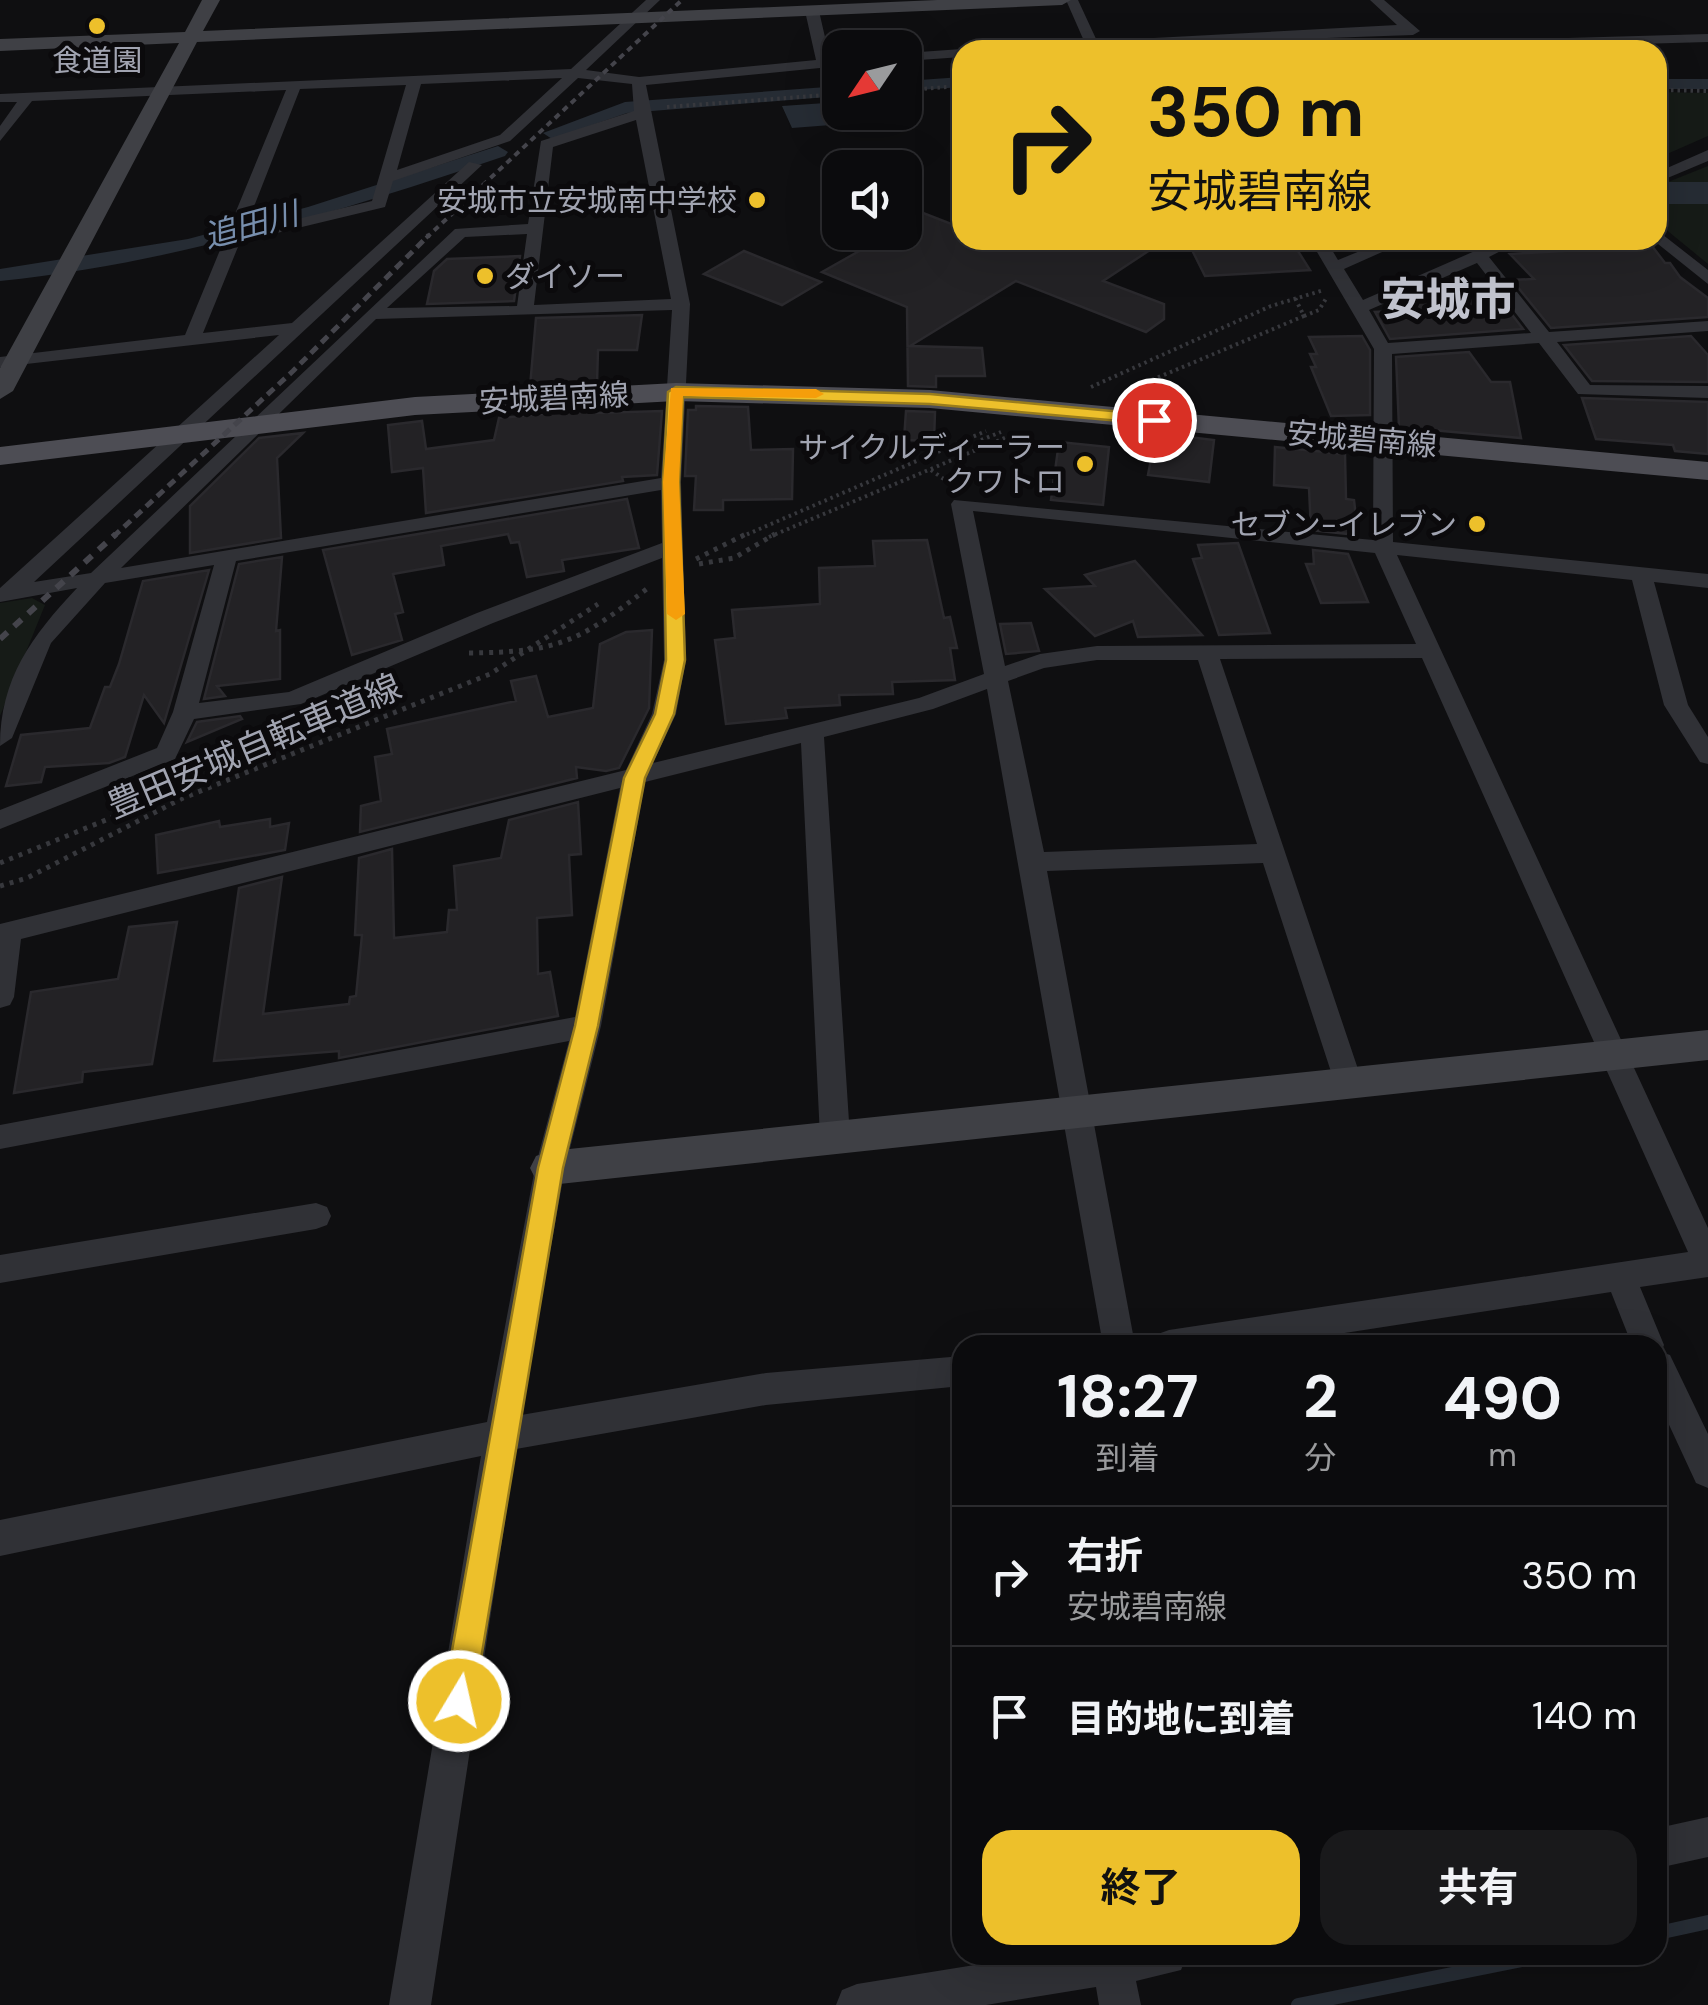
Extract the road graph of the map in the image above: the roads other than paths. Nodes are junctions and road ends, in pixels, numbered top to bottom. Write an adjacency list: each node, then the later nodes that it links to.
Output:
1 (212, 0): 11 (street)
2 (654, 0): 7 (street)
3 (1062, 0): 6 (street)
4 (1072, 0): 13 (street)
5 (1376, 0): 8 (street)
6 (812, 10): 7 (street); 10 (street)
7 (635, 18): 11 (street); 22 (street)
8 (1409, 28): 9 (street); 16 (street)
9 (1308, 32): 14 (street); 15 (street)
10 (822, 36)
11 (191, 37): 18 (street); 26 (street)
12 (1708, 38): 17 (street)
13 (1090, 40)
14 (1231, 40)
15 (1314, 40)
16 (1423, 40)
17 (1653, 40)
18 (0, 44)
19 (952, 54): 20 (street)
20 (922, 56)
21 (822, 64): 24 (street)
22 (575, 72): 23 (street); 24 (street); 34 (street)
23 (415, 79): 25 (street); 34 (street)
24 (639, 81): 29 (street)
25 (295, 85): 26 (street); 37 (street)
26 (160, 91): 27 (street); 54 (street)
27 (27, 97): 28 (street); 30 (street)
28 (0, 98)
29 (641, 108): 36 (street); 45 (street)
30 (0, 137)
31 (1708, 155): 33 (street)
32 (474, 165): 35 (street)
33 (1667, 173)
34 (383, 191): 35 (street); 37 (street)
35 (426, 208): 50 (street)
36 (534, 229): 47 (street); 48 (street)
37 (231, 234): 52 (street)
38 (1667, 244): 44 (street)
39 (1324, 250): 43 (street)
40 (1377, 250): 43 (street)
41 (1493, 250): 42 (street)
42 (1480, 256): 46 (street); 51 (street)
43 (1335, 268): 46 (street)
44 (1708, 279)
45 (681, 304): 47 (street); 56 (street)
46 (1357, 309): 53 (street)
47 (525, 311): 48 (street)
48 (371, 314): 58 (street)
49 (1708, 326): 51 (street)
50 (295, 328): 52 (street); 59 (street)
51 (1546, 338): 53 (street); 57 (street)
52 (191, 342): 54 (street)
53 (1383, 349): 60 (street)
54 (8, 361): 55 (street)
55 (0, 391)
56 (676, 392): 58 (main road, 安城碧南線); 60 (main road, 安城碧南線); 63 (street)
57 (1708, 392)
58 (255, 426): 59 (main road, 安城碧南線); 68 (street)
59 (189, 433): 61 (main road, 安城碧南線); 70 (street)
60 (1384, 441): 62 (main road, 安城碧南線); 64 (street)
61 (0, 456)
62 (1708, 471)
63 (671, 482): 65 (street); 66 (street)
64 (1383, 548): 67 (street); 72 (street); 73 (street)
65 (674, 558): 74 (street); 78 (street)
66 (226, 560): 68 (street); 74 (street)
67 (1641, 574): 69 (street); 77 (street)
68 (98, 578): 70 (street); 76 (street)
69 (1708, 580)
70 (4, 594)
71 (1206, 650): 72 (street); 73 (street); 80 (street)
72 (1430, 651): 86 (street)
73 (997, 679): 75 (street); 81 (street)
74 (186, 712): 79 (street)
75 (812, 734): 78 (street); 90 (street)
76 (0, 738)
77 (1708, 756)
78 (634, 778): 82 (street); 84 (street)
79 (0, 820)
80 (1275, 854): 81 (street); 87 (street)
81 (1033, 862): 88 (street)
82 (4, 932): 83 (street)
83 (0, 997)
84 (587, 1026): 89 (street); 91 (street)
85 (1708, 1045): 86 (street)
86 (1612, 1052): 87 (street); 93 (street)
87 (1348, 1082): 88 (street)
88 (1078, 1112): 90 (street); 96 (street)
89 (0, 1137)
90 (836, 1138): 91 (street)
91 (550, 1168): 101 (street)
92 (316, 1216): 94 (street)
93 (1708, 1262): 95 (street)
94 (0, 1269)
95 (1619, 1274): 97 (street); 98 (street)
96 (1117, 1335)
97 (1232, 1335)
98 (1644, 1335)
99 (952, 1373): 101 (street)
100 (1667, 1385): 102 (street)
101 (501, 1435): 103 (street); 108 (street)
102 (1708, 1471)
103 (0, 1538)
104 (1708, 1837): 105 (street)
105 (1667, 1846)
106 (1141, 1965): 107 (street)
107 (1114, 1976): 109 (street)
108 (410, 2005)
109 (857, 2005)

